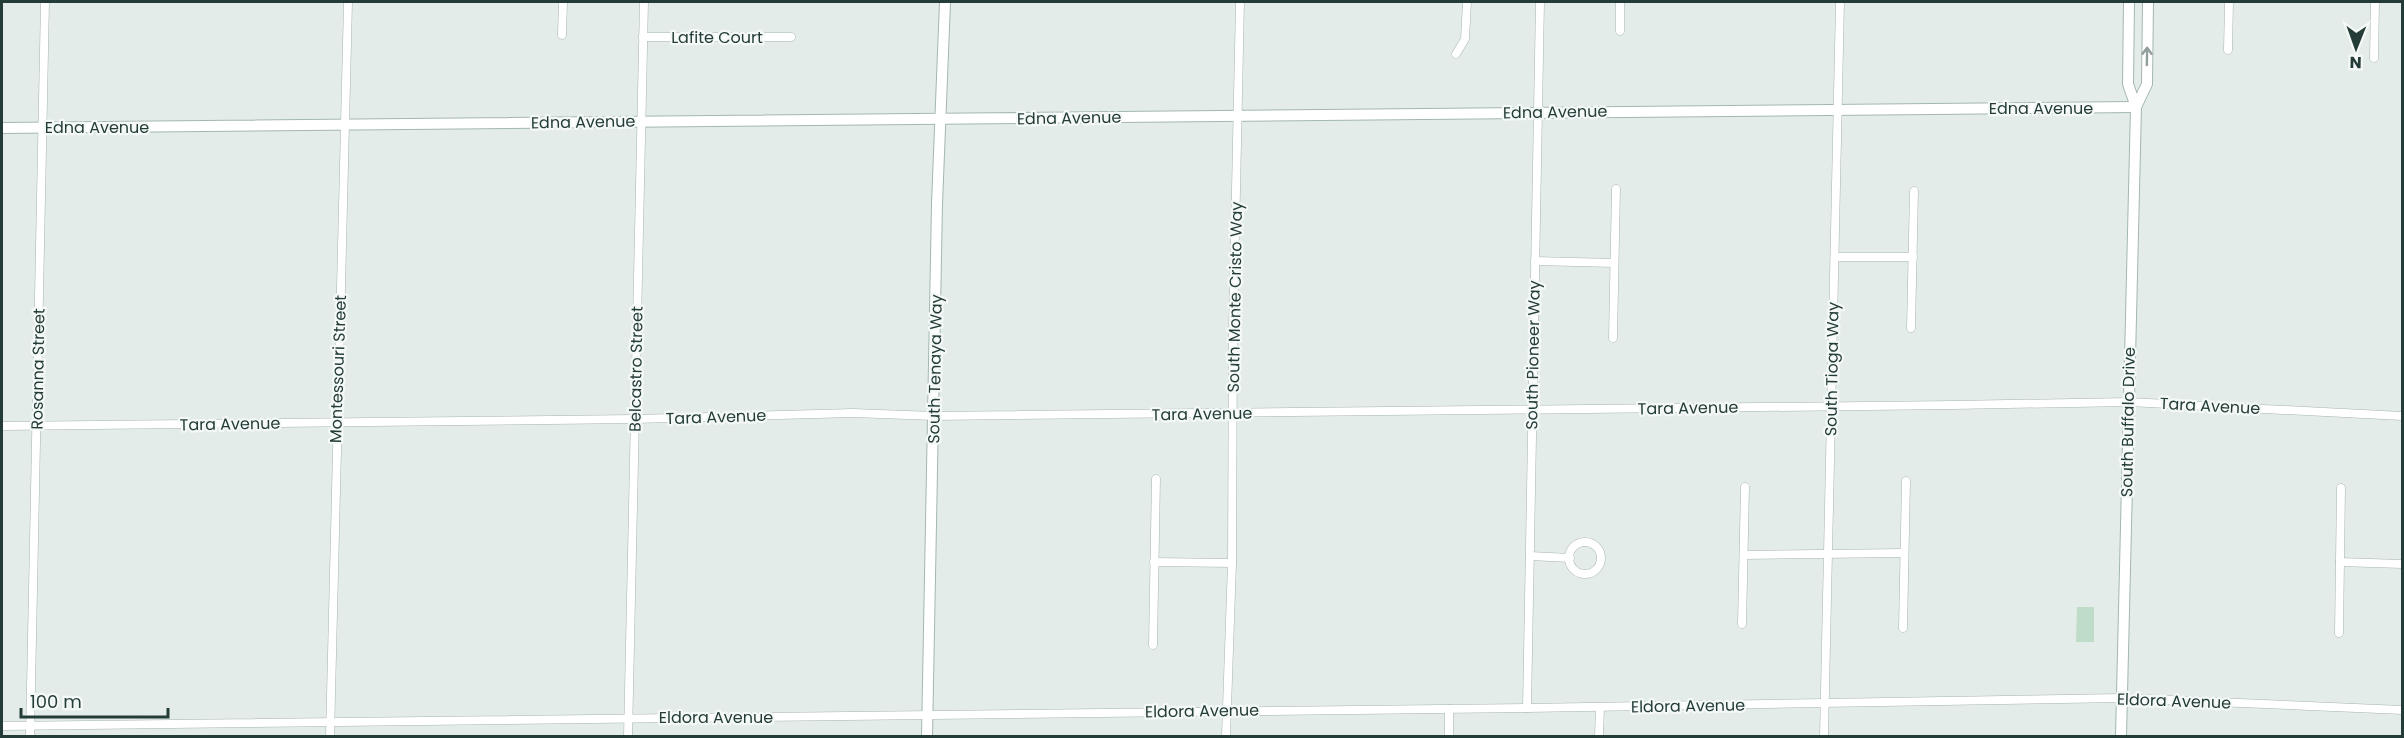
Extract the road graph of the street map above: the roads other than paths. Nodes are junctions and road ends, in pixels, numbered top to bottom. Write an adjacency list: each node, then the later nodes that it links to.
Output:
1 (45, 2): 29 (street, Rosanna Street)
2 (348, 2): 28 (street, Montessouri Street)
3 (563, 2): 16 (street)
4 (644, 2): 17 (street, Belcastro Street)
5 (945, 2): 26 (street, South Tenaya Way)
6 (1240, 2): 25 (street, South Monte Cristo Way)
7 (1467, 2): 20 (street)
8 (1540, 2): 24 (street, South Pioneer Way)
9 (1620, 2): 15 (street)
10 (1840, 2): 23 (street, South Tioga Way)
11 (2129, 2): 22 (street, South Buffalo Drive)
12 (2148, 2): 22 (street, South Buffalo Drive, one-way to 12)
13 (2229, 2): 19 (street)
14 (2375, 2): 21 (street)
15 (1620, 31)
16 (562, 35)
17 (644, 37): 18 (street, Lafite Court); 27 (street, Belcastro Street)
18 (791, 37)
19 (2228, 50)
20 (1456, 54)
21 (2374, 58)
22 (2136, 107): 23 (street, Edna Avenue); 39 (street, South Buffalo Drive)
23 (1839, 110): 24 (street, Edna Avenue); 34 (street, South Tioga Way)
24 (1538, 112): 25 (street, Edna Avenue); 35 (street, South Pioneer Way)
25 (1238, 116): 26 (street, Edna Avenue); 42 (street, South Monte Cristo Way)
26 (940, 120): 27 (street, Edna Avenue); 43 (street, South Tenaya Way)
27 (641, 122): 28 (street, Edna Avenue); 45 (street, Belcastro Street)
28 (346, 126): 29 (street, Edna Avenue); 46 (street, Montessouri Street)
29 (42, 127): 30 (street, Edna Avenue); 48 (street, Rosanna Street)
30 (2, 128)
31 (1616, 189): 36 (street)
32 (1914, 191): 33 (street)
33 (1913, 256): 34 (street); 37 (street)
34 (1835, 257): 40 (street, South Tioga Way)
35 (1535, 261): 36 (street); 41 (street, South Pioneer Way)
36 (1614, 263): 38 (street)
37 (1911, 328)
38 (1613, 338)
39 (2129, 402): 40 (street, Tara Avenue); 44 (street, Tara Avenue); 66 (street, South Buffalo Drive)
40 (1831, 406): 41 (street, Tara Avenue); 54 (street, South Tioga Way)
41 (1532, 410): 42 (street, Tara Avenue); 56 (street, South Pioneer Way)
42 (1233, 414): 43 (street, Tara Avenue); 60 (street, South Monte Cristo Way)
43 (934, 416): 45 (street, Tara Avenue); 73 (street, South Tenaya Way)
44 (2403, 416)
45 (635, 419): 46 (street, Tara Avenue); 74 (street, Belcastro Street)
46 (336, 423): 48 (street, Tara Avenue); 75 (street, Montessouri Street)
47 (2, 426): 48 (street, Tara Avenue)
48 (36, 426): 77 (street, Rosanna Street)
49 (1156, 478): 59 (street)
50 (1906, 481): 53 (street)
51 (1745, 487): 55 (street)
52 (2341, 488): 58 (street)
53 (1904, 553): 54 (street); 63 (street)
54 (1828, 554): 55 (street); 67 (street, South Tioga Way)
55 (1744, 555): 62 (street)
56 (1530, 556): 57 (street); 69 (street, South Pioneer Way)
57 (1570, 558): 57 (street)
58 (2340, 561): 61 (street); 64 (street)
59 (1154, 562): 60 (street); 65 (street)
60 (1232, 563): 71 (street, South Monte Cristo Way)
61 (2403, 564)
62 (1742, 624)
63 (1903, 628)
64 (2339, 633)
65 (1153, 645)
66 (2122, 698): 67 (street, Eldora Avenue); 72 (street, Eldora Avenue); 86 (street, South Buffalo Drive)
67 (1825, 704): 68 (street, Eldora Avenue); 85 (street, South Tioga Way)
68 (1600, 707): 69 (street, Eldora Avenue); 84 (street)
69 (1527, 708): 70 (street, Eldora Avenue)
70 (1449, 709): 71 (street, Eldora Avenue); 83 (street)
71 (1226, 710): 73 (street, Eldora Avenue); 82 (street, South Monte Cristo Way)
72 (2403, 710)
73 (928, 714): 74 (street, Eldora Avenue); 81 (street, South Tenaya Way)
74 (629, 717): 75 (street, Eldora Avenue); 80 (street, Belcastro Street)
75 (330, 721): 77 (street, Eldora Avenue); 79 (street, Montessouri Street)
76 (2, 726): 77 (street, Eldora Avenue)
77 (30, 726): 78 (street, Rosanna Street)
78 (30, 736)
79 (330, 736)
80 (628, 736)
81 (927, 736)
82 (1226, 736)
83 (1449, 736)
84 (1599, 736)
85 (1824, 736)
86 (2121, 736)

